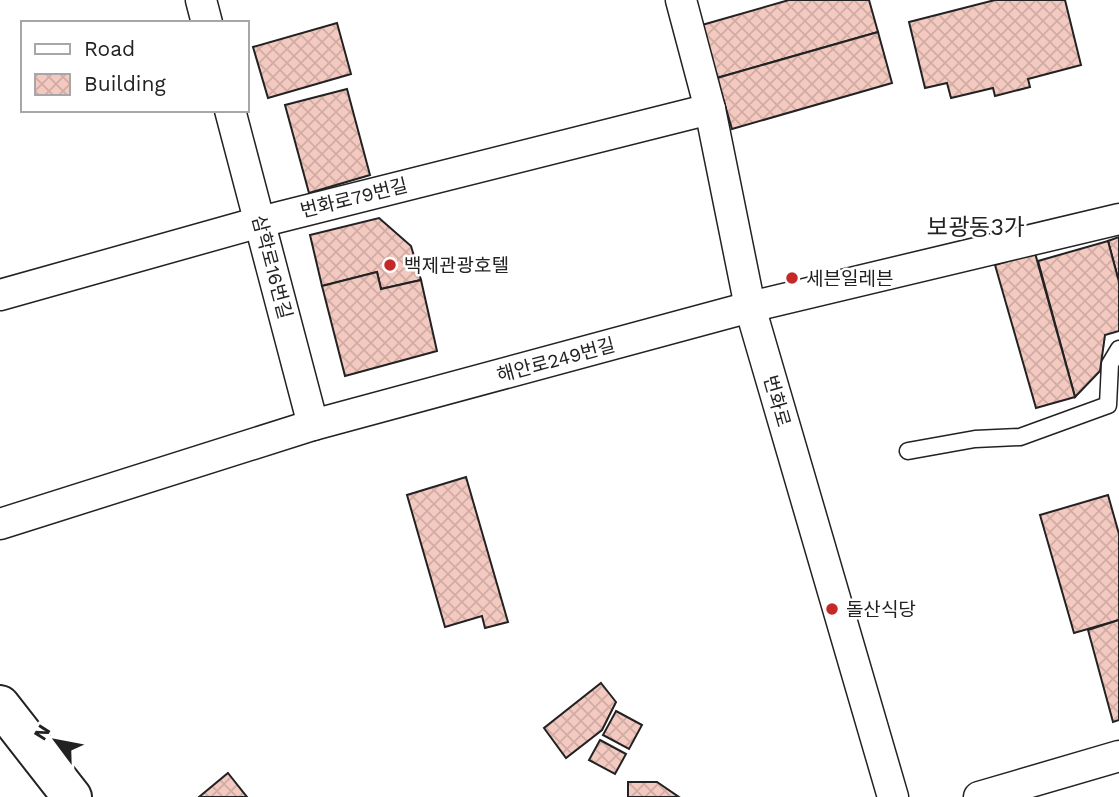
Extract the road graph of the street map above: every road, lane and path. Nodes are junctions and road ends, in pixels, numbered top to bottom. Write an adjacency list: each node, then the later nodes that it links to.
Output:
1 (201, 0): 3 (street)
2 (681, 0): 4 (street, 번화로)
3 (206, 21)
4 (710, 109): 7 (street, 번화로79번길); 9 (street, 번화로)
5 (231, 112): 7 (street, 삼학로16번길)
6 (1119, 219): 9 (street, 해안로249번길)
7 (260, 222): 8 (street, 번화로79번길); 11 (street, 삼학로16번길)
8 (0, 295)
9 (750, 307): 11 (street, 해안로249번길); 17 (street, 번화로)
10 (1119, 349): 12 (lane)
11 (313, 425): 13 (street, 해안로249번길)
12 (908, 451)
13 (0, 524)
14 (0, 705): 16 (street)
15 (1119, 756): 18 (street)
16 (72, 797)
17 (893, 797)
18 (979, 797)

